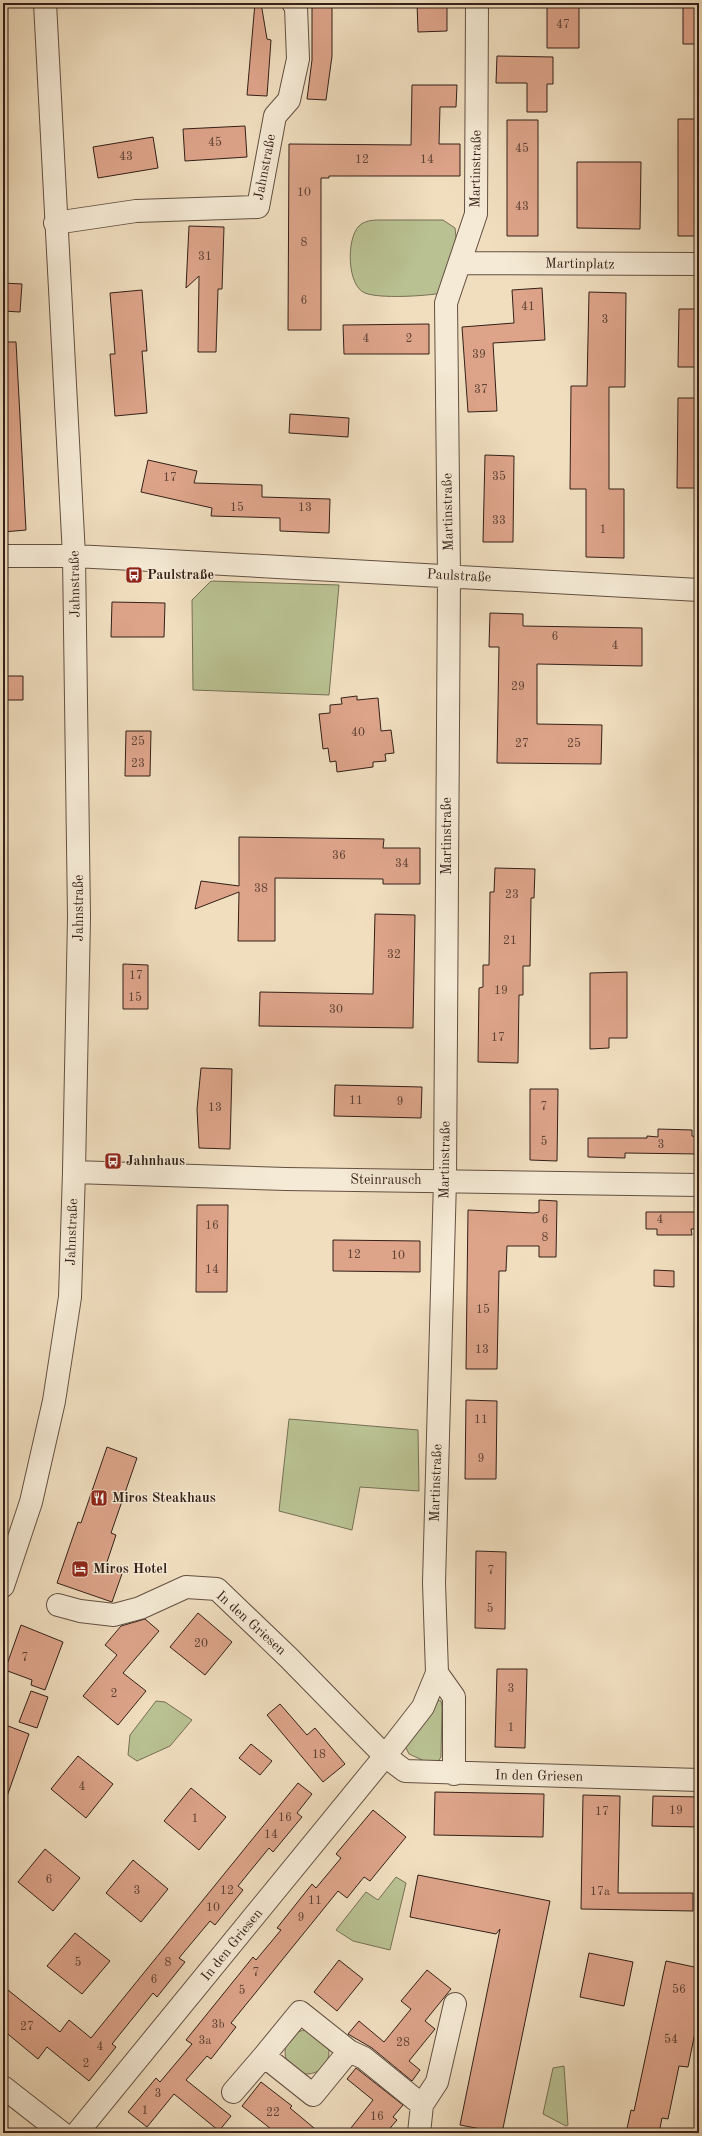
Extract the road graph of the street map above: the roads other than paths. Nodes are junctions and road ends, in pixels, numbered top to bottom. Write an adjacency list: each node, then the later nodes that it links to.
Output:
1 (44, 3): 4 (street, Jahnstraße)
2 (293, 3): 4 (street, Jahnstraße)
3 (477, 3): 5 (street, Martinstraße)
4 (55, 223): 8 (street, Jahnstraße)
5 (461, 263): 6 (street, Martinplatz); 9 (street, Martinstraße)
6 (699, 264)
7 (3, 556): 8 (street, Paulstraße)
8 (74, 556): 9 (street, Paulstraße); 11 (street, Jahnstraße)
9 (449, 576): 10 (street, Paulstraße); 12 (street, Martinstraße)
10 (699, 590)
11 (74, 1172): 12 (street, Steinrausch); 14 (street, Jahnstraße)
12 (445, 1180): 13 (street, Steinrausch); 16 (street, Martinstraße)
13 (699, 1186)
14 (3, 1586)
15 (58, 1605): 17 (street, In den Griesen)
16 (437, 1673): 17 (street, Martinstraße); 18 (street)
17 (385, 1756): 18 (street, In den Griesen); 27 (street, In den Griesen)
18 (454, 1774): 19 (street, In den Griesen)
19 (699, 1780)
20 (455, 2004): 25 (street)
21 (349, 2051): 22 (street); 22 (street); 25 (street)
22 (264, 2056): 24 (street)
23 (3, 2087): 26 (street)
24 (234, 2092)
25 (422, 2105): 28 (street)
26 (62, 2133)
27 (77, 2133)
28 (419, 2133)

